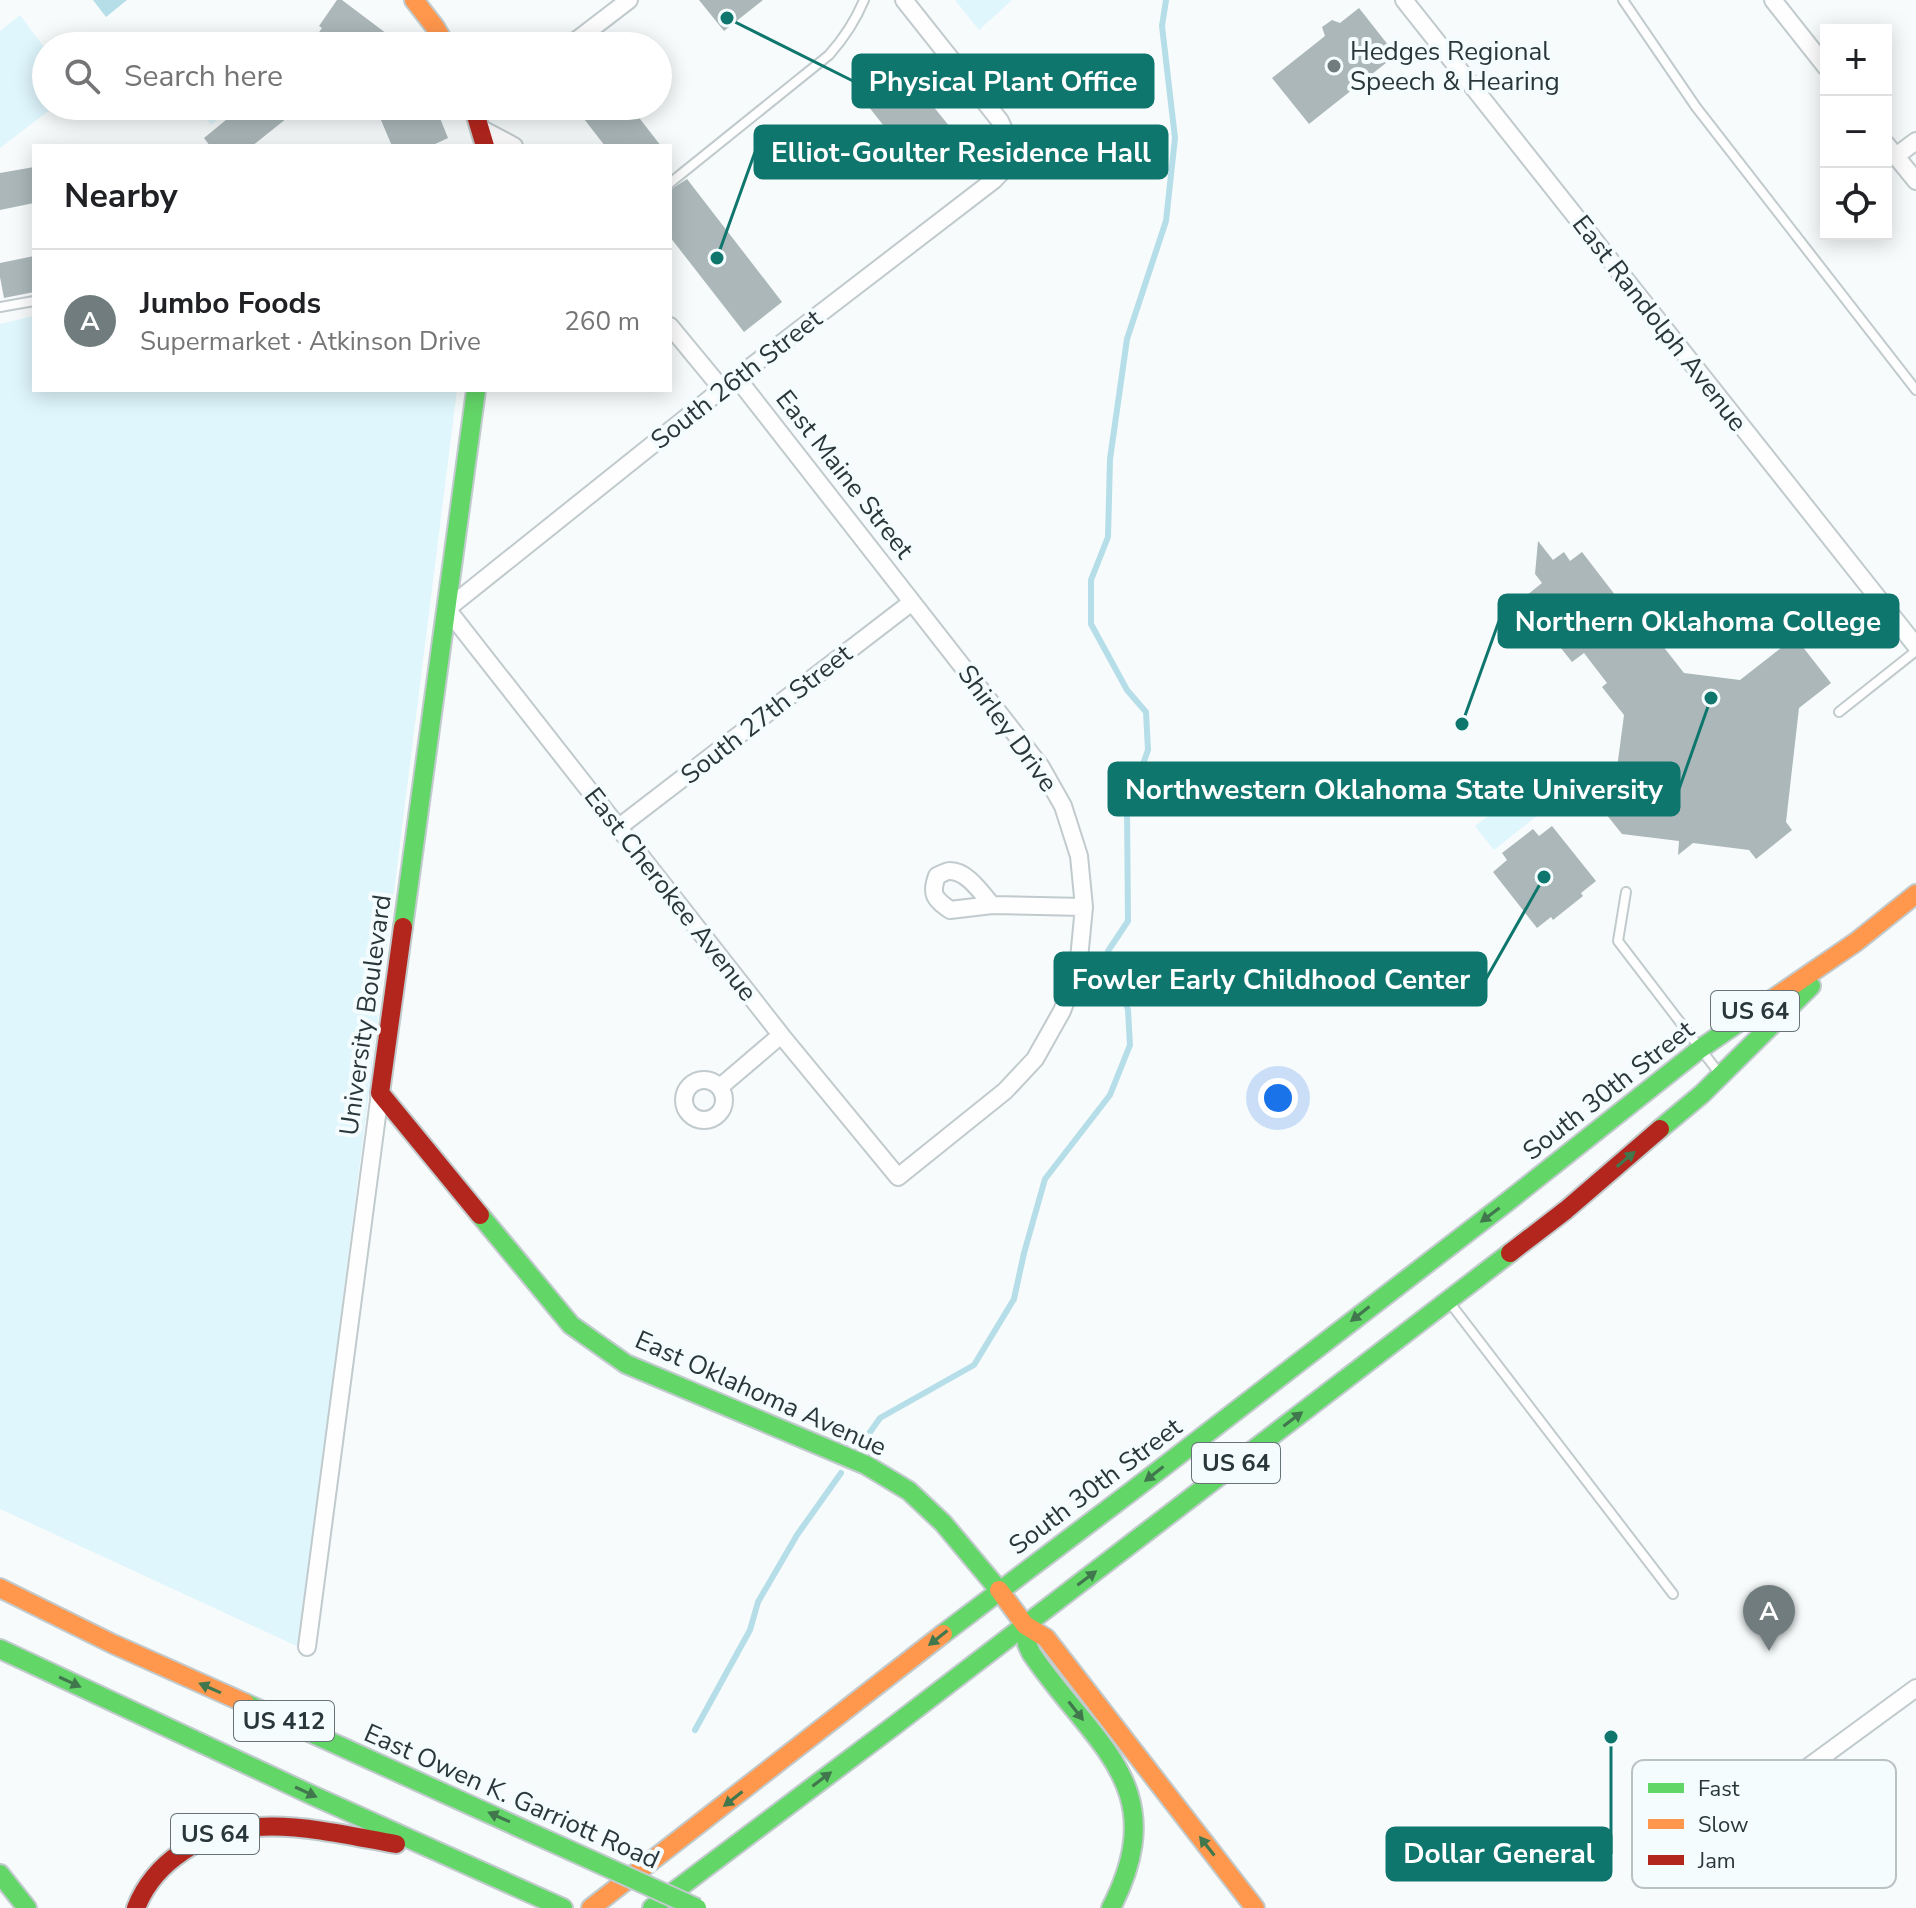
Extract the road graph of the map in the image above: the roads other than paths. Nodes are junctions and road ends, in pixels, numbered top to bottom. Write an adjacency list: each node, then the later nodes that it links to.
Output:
1 (414, 0): 8 (main road)
2 (629, 0): 9 (street)
3 (864, 0): 16 (lane)
4 (904, 0): 21 (street, South 26th Street)
5 (1404, 0): 27 (street, East Randolph Avenue)
6 (1623, 0): 23 (lane)
7 (1773, 0): 10 (street)
8 (438, 32)
9 (587, 32)
10 (1820, 59)
11 (483, 137): 13 (street)
12 (1916, 141): 14 (street)
13 (507, 144)
14 (1892, 150)
15 (1892, 151): 17 (street)
16 (672, 181)
17 (1916, 181)
18 (32, 301): 19 (lane)
19 (0, 307)
20 (672, 328): 22 (street)
21 (737, 378): 22 (street, South 26th Street); 25 (street, East Maine Street)
22 (722, 389): 26 (street, South 26th Street)
23 (1916, 390)
24 (476, 392): 26 (main road, University Boulevard)
25 (912, 602): 29 (street, South 27th Street); 33 (street, Shirley Drive)
26 (447, 609): 29 (street, East Cherokee Avenue); 39 (main road, University Boulevard)
27 (1916, 648): 28 (lane)
28 (1839, 712)
29 (619, 827): 35 (street, East Cherokee Avenue)
30 (1626, 892): 36 (lane)
31 (1916, 894): 34 (main road, US 64)
32 (992, 905): 33 (street)
33 (1084, 907): 40 (street, Shirley Drive)
34 (1856, 942): 36 (main road, South 30th Street / US 64); 37 (main road, South 30th Street / US 64)
35 (781, 1035): 38 (street); 40 (street, East Cherokee Avenue)
36 (1700, 1049): 37 (lane); 41 (main road, South 30th Street / US 64, one-way to 41)
37 (1721, 1076): 41 (main road, South 30th Street / US 64, one-way to 37)
38 (720, 1087)
39 (380, 1093): 43 (main road, East Oklahoma Avenue); 46 (street, University Boulevard)
40 (898, 1177)
41 (1435, 1284): 43 (main road, South 30th Street / US 64, one-way to 43); 44 (lane); 45 (main road, South 30th Street / US 64, one-way to 41)
42 (0, 1588): 57 (main road, East Owen K. Garriott Road / US 412, one-way to 42, bridge)
43 (999, 1590): 45 (main road, East Oklahoma Avenue); 55 (main road, South 30th Street / US 64, one-way to 55)
44 (1673, 1594)
45 (1025, 1625): 56 (main road, South 30th Street, one-way to 45); 58 (main road, one-way to 58); 59 (main road, one-way to 45)
46 (307, 1647)
47 (0, 1649): 50 (main road, US 412, one-way to 50)
48 (1916, 1688): 49 (street)
49 (1818, 1760)
50 (433, 1849): 53 (main road, US 64); 54 (main road, US 64)
51 (0, 1874): 52 (main road)
52 (27, 1908)
53 (136, 1908)
54 (563, 1908)
55 (591, 1908)
56 (652, 1908)
57 (697, 1908)
58 (1111, 1908)
59 (1255, 1908)

